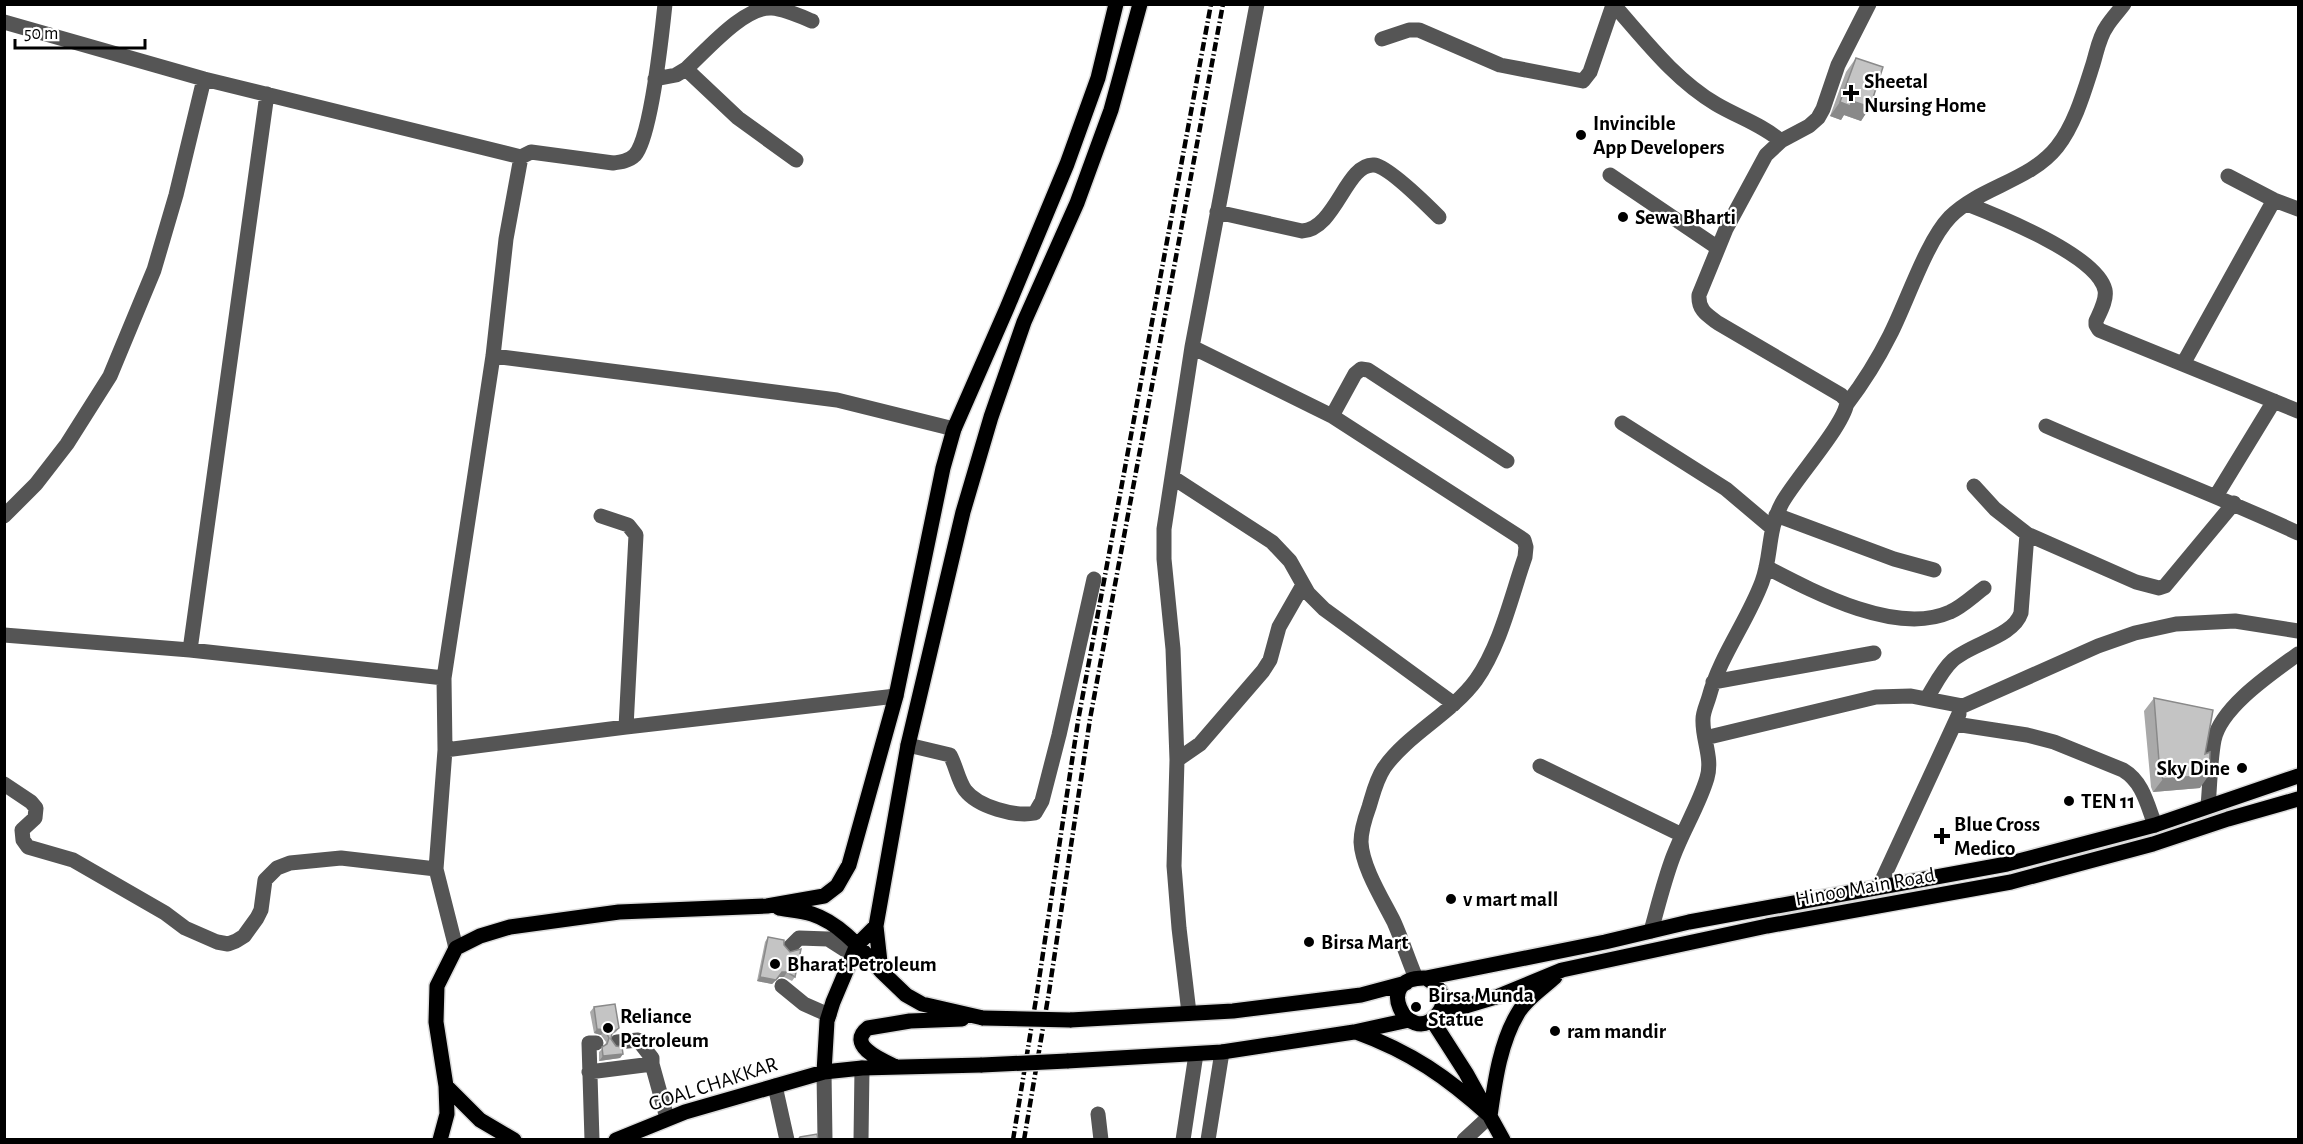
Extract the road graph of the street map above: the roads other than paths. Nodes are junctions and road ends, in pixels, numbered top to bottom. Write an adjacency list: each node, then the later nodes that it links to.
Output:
1 (666, 4): 14 (street)
2 (1116, 4): 36 (main road)
3 (1140, 4): 66 (main road)
4 (1257, 4): 24 (street)
5 (1869, 4): 16 (street)
6 (2124, 4): 22 (street)
7 (1613, 5): 11 (street); 16 (street)
8 (775, 6): 9 (street); 12 (street)
9 (812, 21)
10 (4, 22): 13 (street)
11 (1382, 39)
12 (686, 69): 14 (street); 18 (street)
13 (204, 79): 15 (street); 42 (street)
14 (655, 79): 17 (street)
15 (267, 94): 17 (street); 54 (street)
16 (1781, 141): 26 (street)
17 (521, 157): 28 (street)
18 (796, 160)
19 (1610, 174): 26 (street)
20 (2228, 176): 21 (street)
21 (2274, 200): 23 (street); 29 (street)
22 (1967, 204): 29 (street); 31 (street)
23 (2298, 209)
24 (1217, 212): 25 (street); 27 (street)
25 (1439, 217)
26 (1718, 248): 31 (street)
27 (1192, 347): 33 (street); 38 (street)
28 (493, 356): 36 (street); 57 (street)
29 (2183, 364): 30 (street)
30 (2274, 401): 32 (street); 40 (street)
31 (1847, 405): 44 (street)
32 (2298, 411)
33 (1332, 416): 37 (street); 61 (street)
34 (1622, 423): 44 (street)
35 (2046, 426): 40 (street)
36 (954, 429): 59 (main road)
37 (1507, 461)
38 (1172, 477): 50 (street); 68 (street)
39 (1974, 486): 46 (street)
40 (2216, 496): 41 (street)
41 (2234, 503): 45 (street); 46 (street)
42 (4, 516)
43 (601, 516): 64 (street)
44 (1773, 521): 47 (street); 48 (street)
45 (2298, 533)
46 (2028, 534): 60 (street)
47 (1766, 567): 51 (street); 58 (street)
48 (1934, 570)
49 (1094, 579): 66 (street)
50 (1303, 585): 61 (street); 68 (street)
51 (1984, 588)
52 (2298, 631): 62 (street)
53 (4, 635): 54 (street)
54 (190, 650): 57 (street)
55 (1874, 653): 58 (street)
56 (2298, 654): 73 (street)
57 (444, 678): 67 (street)
58 (1713, 682): 65 (street)
59 (896, 696): 64 (street); 78 (main road)
60 (1927, 698): 62 (street); 65 (street)
61 (1454, 704): 86 (street)
62 (1963, 706): 63 (street)
63 (1955, 724): 74 (street); 77 (street)
64 (626, 726): 67 (street)
65 (1705, 738): 75 (street)
66 (908, 745): 79 (main road)
67 (445, 750): 76 (street)
68 (1177, 760): 88 (street)
69 (1539, 766): 75 (street)
70 (2298, 776): 73 (main road)
71 (4, 784): 76 (street)
72 (2298, 799): 84 (main road, Hinoo Main Road)
73 (2208, 806): 74 (main road)
74 (2155, 825): 77 (main road)
75 (1682, 835): 80 (street)
76 (436, 869): 82 (street)
77 (1879, 887): 80 (main road)
78 (767, 906): 82 (main road); 83 (main road)
79 (876, 926): 83 (main road); 85 (main road)
80 (1651, 931): 86 (main road)
81 (790, 946): 83 (street)
82 (456, 948): 103 (main road)
83 (855, 950): 85 (main road); 89 (main road)
84 (1562, 970): 90 (main road, Hinoo Main Road); 106 (main road)
85 (881, 971): 91 (main road)
86 (1416, 980): 88 (main road); 90 (main road); 92 (main road)
87 (782, 986): 89 (street)
88 (1189, 1013): 91 (main road, bridge)
89 (829, 1015): 102 (main road)
90 (1435, 1017): 92 (main road); 106 (main road)
91 (983, 1018): 99 (main road)
92 (1409, 1020): 93 (main road, GOAL CHAKKAR)
93 (1354, 1032): 96 (main road, GOAL CHAKKAR); 106 (main road)
94 (617, 1042): 98 (street)
95 (596, 1043): 101 (street)
96 (1222, 1052): 97 (main road, GOAL CHAKKAR); 117 (street)
97 (1196, 1054): 99 (main road, GOAL CHAKKAR, bridge); 116 (street)
98 (652, 1064): 101 (street); 107 (street)
99 (896, 1067): 100 (main road, GOAL CHAKKAR)
100 (862, 1068): 102 (main road, GOAL CHAKKAR); 114 (street)
101 (589, 1072): 110 (street)
102 (824, 1072): 104 (main road, GOAL CHAKKAR); 113 (street)
103 (446, 1086): 108 (main road); 109 (main road)
104 (775, 1086): 107 (main road, GOAL CHAKKAR); 112 (street)
105 (1098, 1114): 115 (street)
106 (1490, 1116): 118 (street); 119 (main road)
107 (667, 1118): 111 (main road, GOAL CHAKKAR)
108 (440, 1140)
109 (514, 1140)
110 (592, 1140)
111 (616, 1140)
112 (787, 1140)
113 (825, 1140)
114 (861, 1140)
115 (1101, 1140)
116 (1183, 1140)
117 (1208, 1140)
118 (1464, 1140)
119 (1503, 1140)

